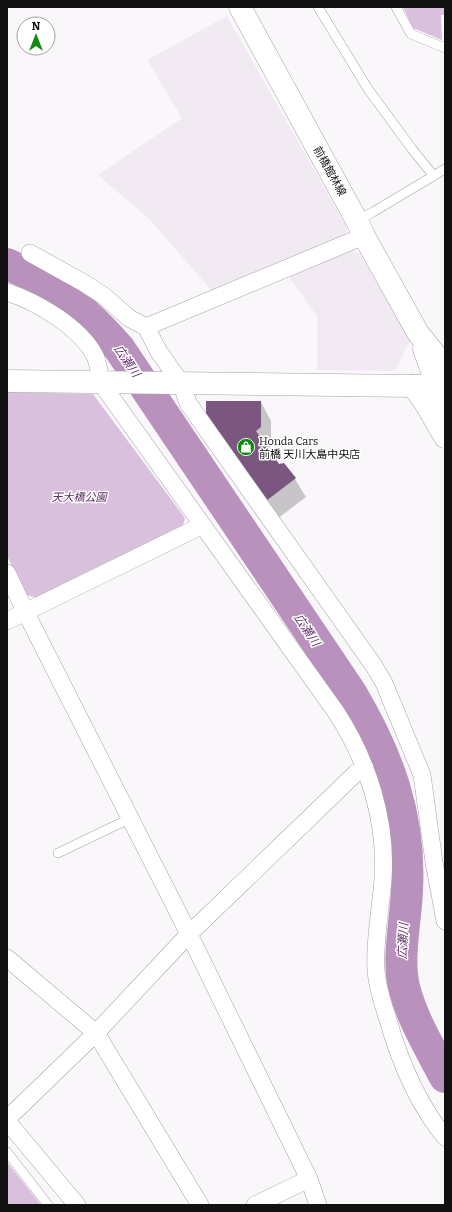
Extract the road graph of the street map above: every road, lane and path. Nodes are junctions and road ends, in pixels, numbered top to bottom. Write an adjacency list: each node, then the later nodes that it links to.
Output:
1 (240, 7): 7 (main road, 前橋館林線)
2 (318, 7): 6 (lane)
3 (396, 7): 4 (lane)
4 (445, 48)
5 (445, 169): 6 (lane)
6 (433, 175): 7 (lane)
7 (361, 228): 10 (street); 11 (main road, 前橋館林線)
8 (30, 253): 10 (street)
9 (7, 292): 13 (street)
10 (146, 327): 14 (street)
11 (442, 378): 15 (main road); 16 (main road, 前橋館林線)
12 (7, 381): 13 (main road)
13 (110, 383): 14 (main road); 18 (street)
14 (174, 383): 15 (main road); 25 (street)
15 (412, 386): 17 (main road)
16 (445, 407)
17 (445, 437)
18 (203, 525): 20 (street); 22 (street)
19 (7, 573): 20 (street)
20 (26, 612): 21 (street); 23 (street)
21 (7, 621)
22 (365, 768): 26 (street); 30 (street)
23 (131, 818): 24 (lane); 26 (street)
24 (58, 853)
25 (445, 921)
26 (189, 934): 28 (street); 32 (street)
27 (7, 958): 28 (street)
28 (96, 1033): 29 (street); 35 (street)
29 (7, 1120): 34 (street)
30 (445, 1137)
31 (7, 1152): 33 (lane)
32 (309, 1179): 36 (street); 37 (street)
33 (48, 1205)
34 (78, 1205)
35 (200, 1205)
36 (256, 1205)
37 (318, 1205)

